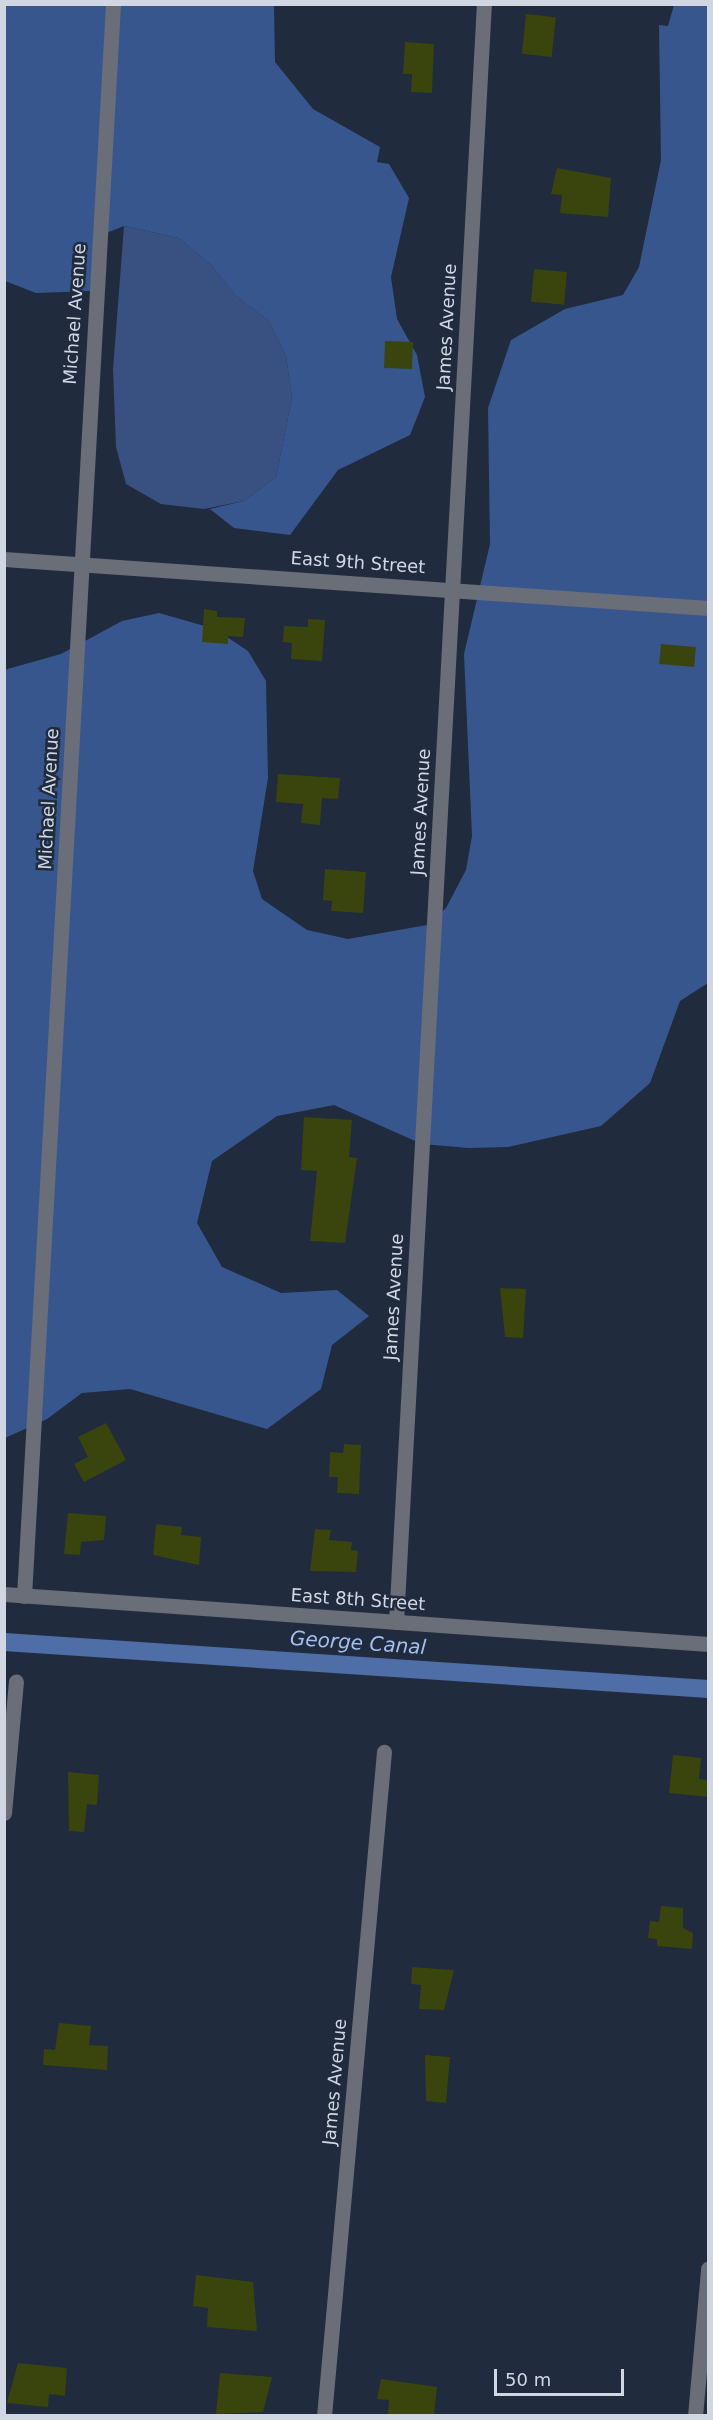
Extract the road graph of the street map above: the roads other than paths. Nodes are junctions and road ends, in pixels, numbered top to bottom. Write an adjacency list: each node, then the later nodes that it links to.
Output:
1 (112, 4): 4 (street, Michael Avenue)
2 (484, 4): 5 (street, James Avenue)
3 (4, 559): 4 (street, East 9th Street)
4 (81, 565): 5 (street, East 9th Street); 8 (street, Michael Avenue)
5 (452, 590): 6 (street, East 9th Street); 9 (street, James Avenue)
6 (708, 608)
7 (4, 1594): 8 (street, East 8th Street)
8 (24, 1596): 9 (street, East 8th Street)
9 (396, 1622): 10 (street, East 8th Street)
10 (708, 1644)
11 (16, 1682): 13 (street)
12 (384, 1752): 16 (street, James Avenue)
13 (4, 1813)
14 (708, 2277): 15 (street)
15 (705, 2345): 17 (street)
16 (324, 2415)
17 (695, 2415)

